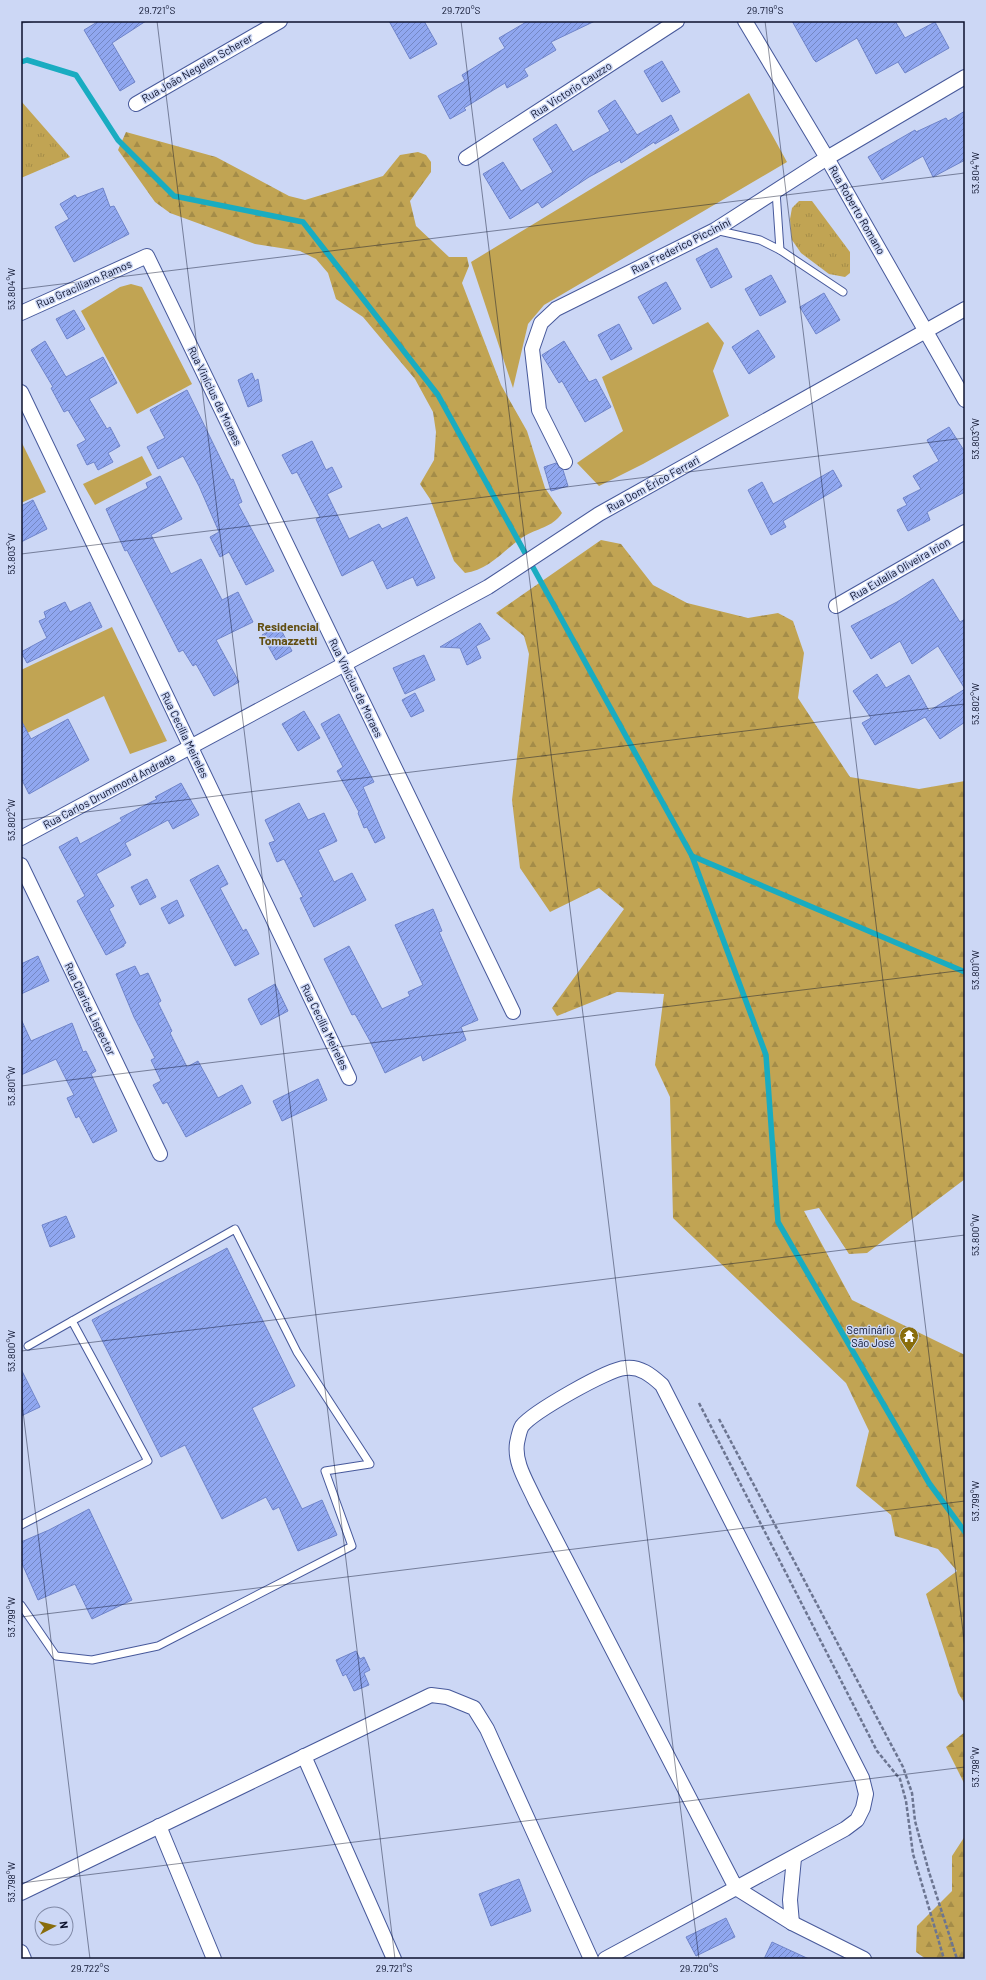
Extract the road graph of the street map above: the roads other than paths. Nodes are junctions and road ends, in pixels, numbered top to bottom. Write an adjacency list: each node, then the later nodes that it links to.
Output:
1 (280, 21): 5 (street, Rua João Negelen Scherer)
2 (677, 21): 6 (street, Rua Victorio Cauzzo)
3 (745, 21): 7 (street, Rua Roberto Romano)
4 (965, 77): 7 (street, Rua Frederico Piccinini)
5 (136, 104)
6 (466, 158)
7 (827, 158): 8 (street, Rua Frederico Piccinini); 15 (street, Rua Roberto Romano)
8 (776, 191): 9 (street, Rua Frederico Piccinini); 10 (lane)
9 (715, 230): 10 (lane); 18 (street, Rua Frederico Piccinini)
10 (780, 250): 12 (lane)
11 (147, 256): 14 (street, Rua Graciliano Ramos); 21 (street, Rua Vinícius de Moraes)
12 (843, 292)
13 (965, 309): 15 (street, Rua Dom Érico Ferrari)
14 (21, 313)
15 (926, 332): 17 (street, Rua Roberto Romano); 21 (street, Rua Dom Érico Ferrari)
16 (21, 392): 22 (street, Rua Cecília Meireles)
17 (965, 400)
18 (565, 462)
19 (965, 532): 20 (street, Rua Eulalia Oliveira Irion)
20 (836, 606)
21 (344, 664): 22 (street, Rua Carlos Drummond Andrade); 25 (street, Rua Vinícius de Moraes)
22 (191, 746): 23 (street, Rua Carlos Drummond Andrade); 26 (street, Rua Cecília Meireles)
23 (21, 838)
24 (21, 865): 27 (street, Rua Clarice Lispector)
25 (513, 1012)
26 (349, 1078)
27 (160, 1154)
28 (72, 1321): 29 (lane); 30 (lane); 31 (lane)
29 (28, 1346)
30 (21, 1525)
31 (21, 1605)
32 (304, 1756): 33 (street); 41 (street); 42 (street)
33 (159, 1826): 36 (street); 40 (street)
34 (794, 1858): 35 (street); 35 (street); 37 (street)
35 (736, 1888): 37 (street); 43 (street)
36 (21, 1893)
37 (792, 1923): 44 (street)
38 (21, 1952): 39 (street)
39 (24, 1959)
40 (214, 1959)
41 (394, 1959)
42 (591, 1959)
43 (605, 1959)
44 (864, 1959)

